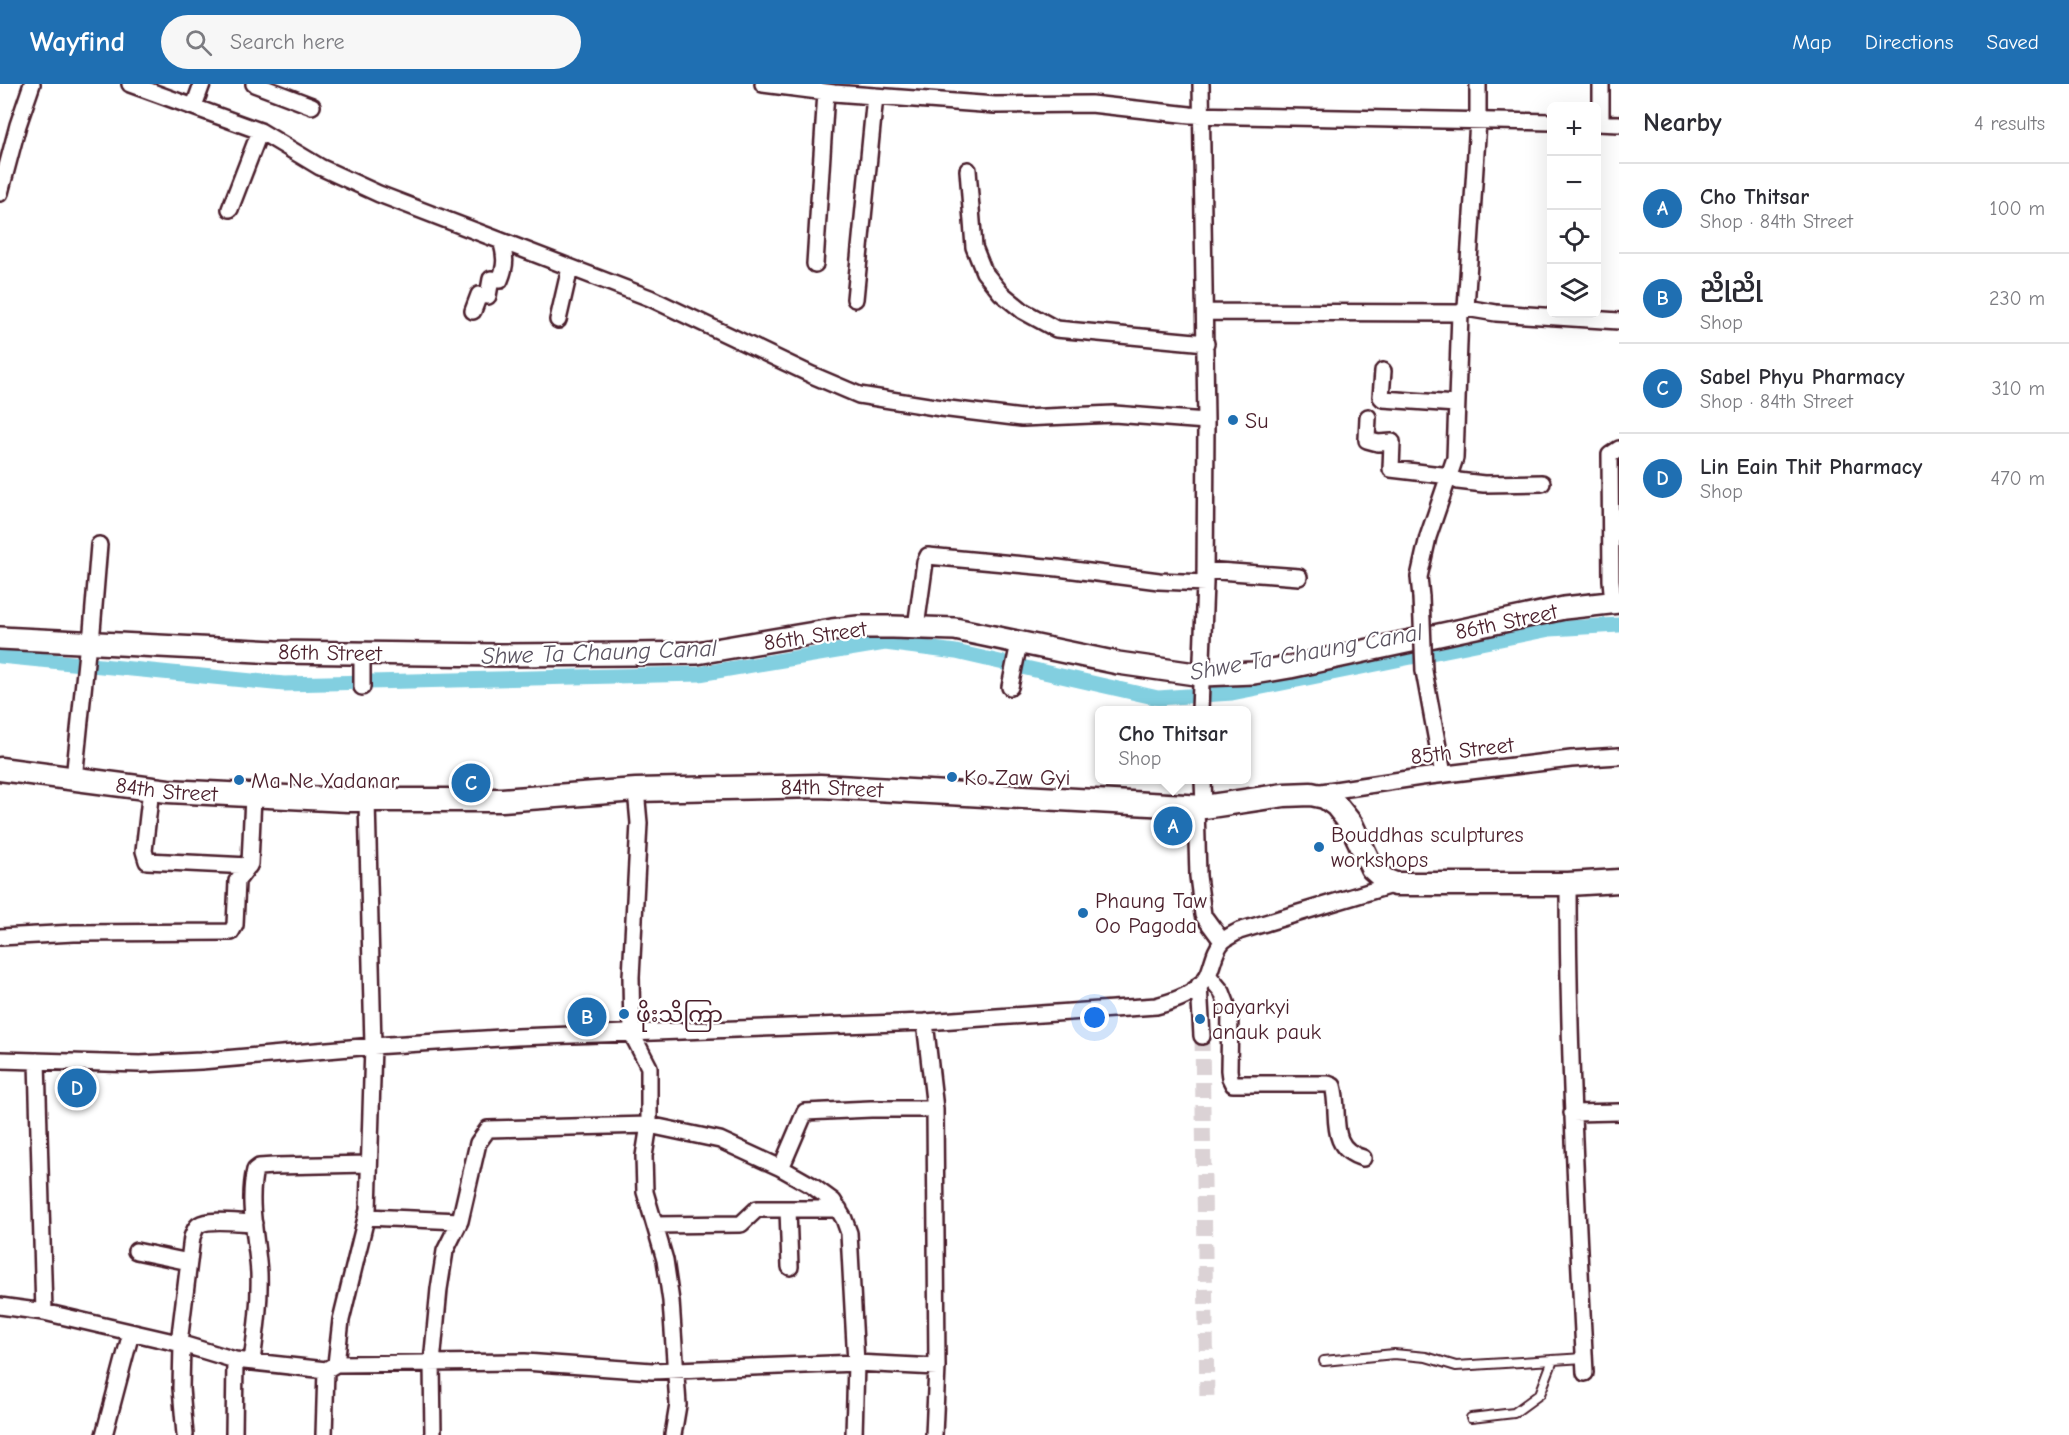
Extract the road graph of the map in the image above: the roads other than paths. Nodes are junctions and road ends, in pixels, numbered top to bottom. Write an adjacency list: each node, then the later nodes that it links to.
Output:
1 (32, 84): 21 (street)
2 (130, 84): 12 (street)
3 (202, 84): 12 (street)
4 (254, 84): 13 (street)
5 (763, 84): 9 (street)
6 (1201, 84): 14 (street)
7 (1478, 84): 15 (street)
8 (1601, 84): 11 (street)
9 (826, 92): 10 (street); 24 (street)
10 (875, 96): 14 (street); 26 (street)
11 (1600, 102)
12 (194, 106): 19 (street)
13 (312, 106)
14 (1202, 115): 15 (street); 29 (street)
15 (1478, 121): 16 (street); 27 (street)
16 (1547, 122)
17 (1601, 123): 18 (street)
18 (1619, 124)
19 (261, 131): 22 (street); 23 (street)
20 (968, 171): 34 (street)
21 (0, 193)
22 (230, 209)
23 (501, 241): 25 (street); 28 (street)
24 (815, 264)
25 (570, 268): 32 (street); 38 (street)
26 (855, 299)
27 (1463, 310): 29 (street); 30 (street); 36 (street)
28 (473, 311)
29 (1206, 312): 34 (street)
30 (1547, 314)
31 (1593, 318): 33 (street)
32 (558, 320)
33 (1619, 321)
34 (1206, 344): 38 (street)
35 (1383, 371): 36 (street)
36 (1456, 404): 40 (street)
37 (1368, 417): 40 (street)
38 (1206, 421): 44 (street)
39 (1619, 449): 42 (street)
40 (1450, 476): 41 (street); 54 (street, bridge)
41 (1542, 483)
42 (1615, 531): 46 (street)
43 (99, 545): 49 (street)
44 (1205, 577): 45 (street); 47 (street); 50 (street)
45 (1299, 577)
46 (1616, 602): 50 (main road, 86th Street)
47 (916, 627): 49 (main road, 86th Street); 50 (main road, 86th Street)
48 (0, 638): 49 (main road, 86th Street)
49 (88, 646): 55 (street)
50 (1201, 680): 51 (street)
51 (1200, 706)
52 (1619, 756): 54 (street, 85th Street)
53 (0, 769): 55 (main road, 84th Street)
54 (1443, 774): 59 (street, 85th Street)
55 (74, 779): 57 (main road, 84th Street)
56 (1203, 784): 62 (street)
57 (151, 789): 60 (main road, 84th Street); 63 (street)
58 (636, 790): 61 (main road, 84th Street); 62 (main road, 84th Street); 71 (street)
59 (1311, 794): 62 (main road, 84th Street); 65 (main road, 84th Street)
60 (253, 796): 61 (main road, 84th Street); 63 (street)
61 (368, 801): 73 (street)
62 (1200, 807): 68 (street)
63 (249, 866): 67 (street)
64 (1619, 881): 66 (main road)
65 (1395, 884): 66 (main road); 68 (street)
66 (1568, 884): 78 (street)
67 (0, 937)
68 (1222, 941): 69 (street)
69 (1204, 980): 70 (street); 72 (street); 80 (street)
70 (925, 1022): 71 (street); 76 (street)
71 (632, 1034): 73 (street); 79 (street)
72 (1202, 1036)
73 (373, 1046): 75 (street); 81 (street)
74 (0, 1060): 75 (street)
75 (37, 1061): 93 (street)
76 (935, 1109): 82 (street); 104 (street)
77 (1619, 1112): 78 (street)
78 (1572, 1113): 102 (street)
79 (649, 1125): 82 (street); 86 (street); 88 (street)
80 (1363, 1158)
81 (369, 1164): 85 (street); 87 (street)
82 (781, 1168): 84 (street)
83 (788, 1209): 84 (street); 88 (street); 91 (street)
84 (839, 1209): 101 (street)
85 (366, 1218): 86 (street); 103 (street)
86 (460, 1221): 100 (street)
87 (254, 1223): 90 (street); 98 (street)
88 (656, 1224): 105 (street)
89 (136, 1251): 90 (street)
90 (189, 1262): 95 (street)
91 (790, 1267)
92 (0, 1306): 93 (street)
93 (44, 1312): 94 (street)
94 (131, 1333): 95 (street); 107 (street)
95 (181, 1344): 96 (street); 108 (street)
96 (235, 1360): 98 (street); 109 (street)
97 (1553, 1360): 99 (lane); 102 (lane); 106 (lane)
98 (252, 1361): 103 (street)
99 (1324, 1361)
100 (432, 1363): 103 (street); 105 (street); 111 (street)
101 (856, 1363): 104 (street); 105 (street); 113 (street)
102 (1585, 1366)
103 (331, 1367): 110 (street)
104 (937, 1367): 114 (street)
105 (677, 1371): 112 (street)
106 (1471, 1418)
107 (104, 1435)
108 (185, 1435)
109 (234, 1435)
110 (324, 1435)
111 (433, 1435)
112 (673, 1435)
113 (854, 1435)
114 (934, 1435)

